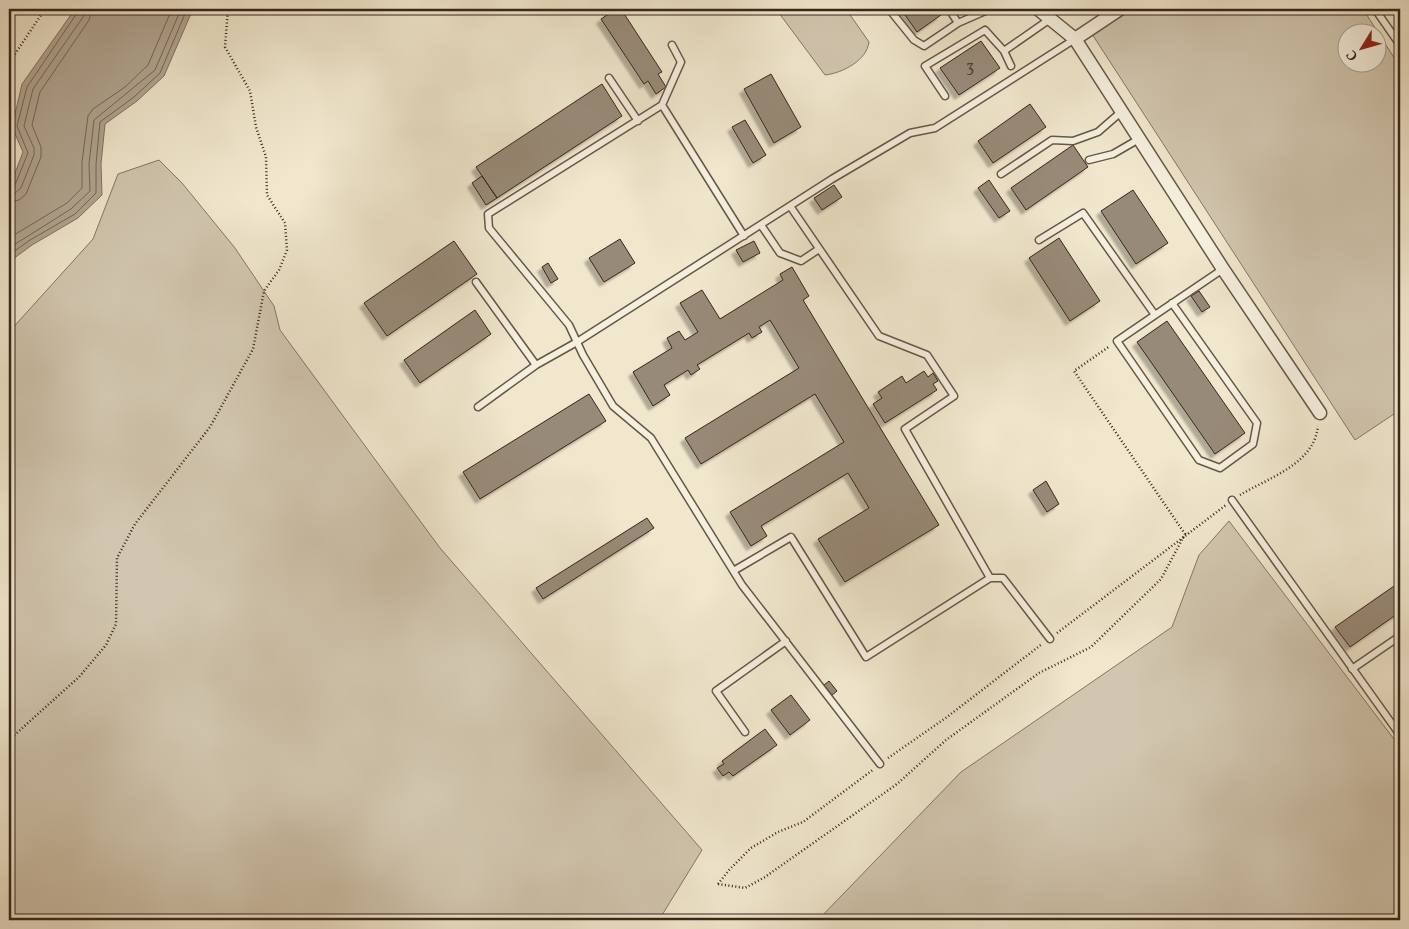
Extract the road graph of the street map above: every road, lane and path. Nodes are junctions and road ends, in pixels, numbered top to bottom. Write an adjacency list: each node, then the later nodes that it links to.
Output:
1 (45, 9): 15 (path)
2 (228, 9): 49 (path)
3 (889, 9): 10 (lane)
4 (949, 9): 10 (lane)
5 (990, 9): 10 (lane)
6 (1038, 9): 9 (street)
7 (1120, 9): 11 (street)
8 (1375, 9): 13 (lane)
9 (1050, 19): 11 (street); 14 (lane)
10 (958, 23)
11 (1075, 39): 20 (street); 25 (lane)
12 (672, 44): 19 (lane)
13 (1400, 45)
14 (1004, 51): 16 (lane); 18 (lane)
15 (9, 63)
16 (1011, 66)
17 (609, 78): 21 (lane)
18 (945, 96)
19 (662, 105): 21 (lane); 27 (lane)
20 (1121, 112): 22 (street); 24 (lane)
21 (638, 120): 34 (lane)
22 (1138, 139): 23 (lane); 30 (street)
23 (1089, 160)
24 (1001, 174)
25 (790, 206): 26 (lane); 29 (lane)
26 (761, 225): 27 (lane); 29 (lane)
27 (744, 236): 34 (lane)
28 (1038, 240): 33 (lane)
29 (819, 249): 42 (lane)
30 (1223, 269): 32 (lane); 38 (street)
31 (476, 282): 36 (lane)
32 (1172, 303): 33 (lane); 35 (lane)
33 (1155, 315): 35 (lane)
34 (578, 342): 36 (lane); 41 (lane)
35 (1117, 342): 40 (path)
36 (536, 365): 37 (lane)
37 (478, 407)
38 (1320, 413): 39 (path)
39 (1232, 500): 40 (path); 46 (lane)
40 (1185, 534): 44 (path); 50 (path)
41 (735, 570): 42 (lane); 45 (lane)
42 (990, 578): 44 (lane)
43 (1400, 636): 46 (lane)
44 (1050, 638): 50 (path)
45 (786, 641): 47 (lane); 50 (lane)
46 (1352, 669): 48 (lane)
47 (745, 732)
48 (1400, 736)
49 (9, 740)
50 (880, 764)

